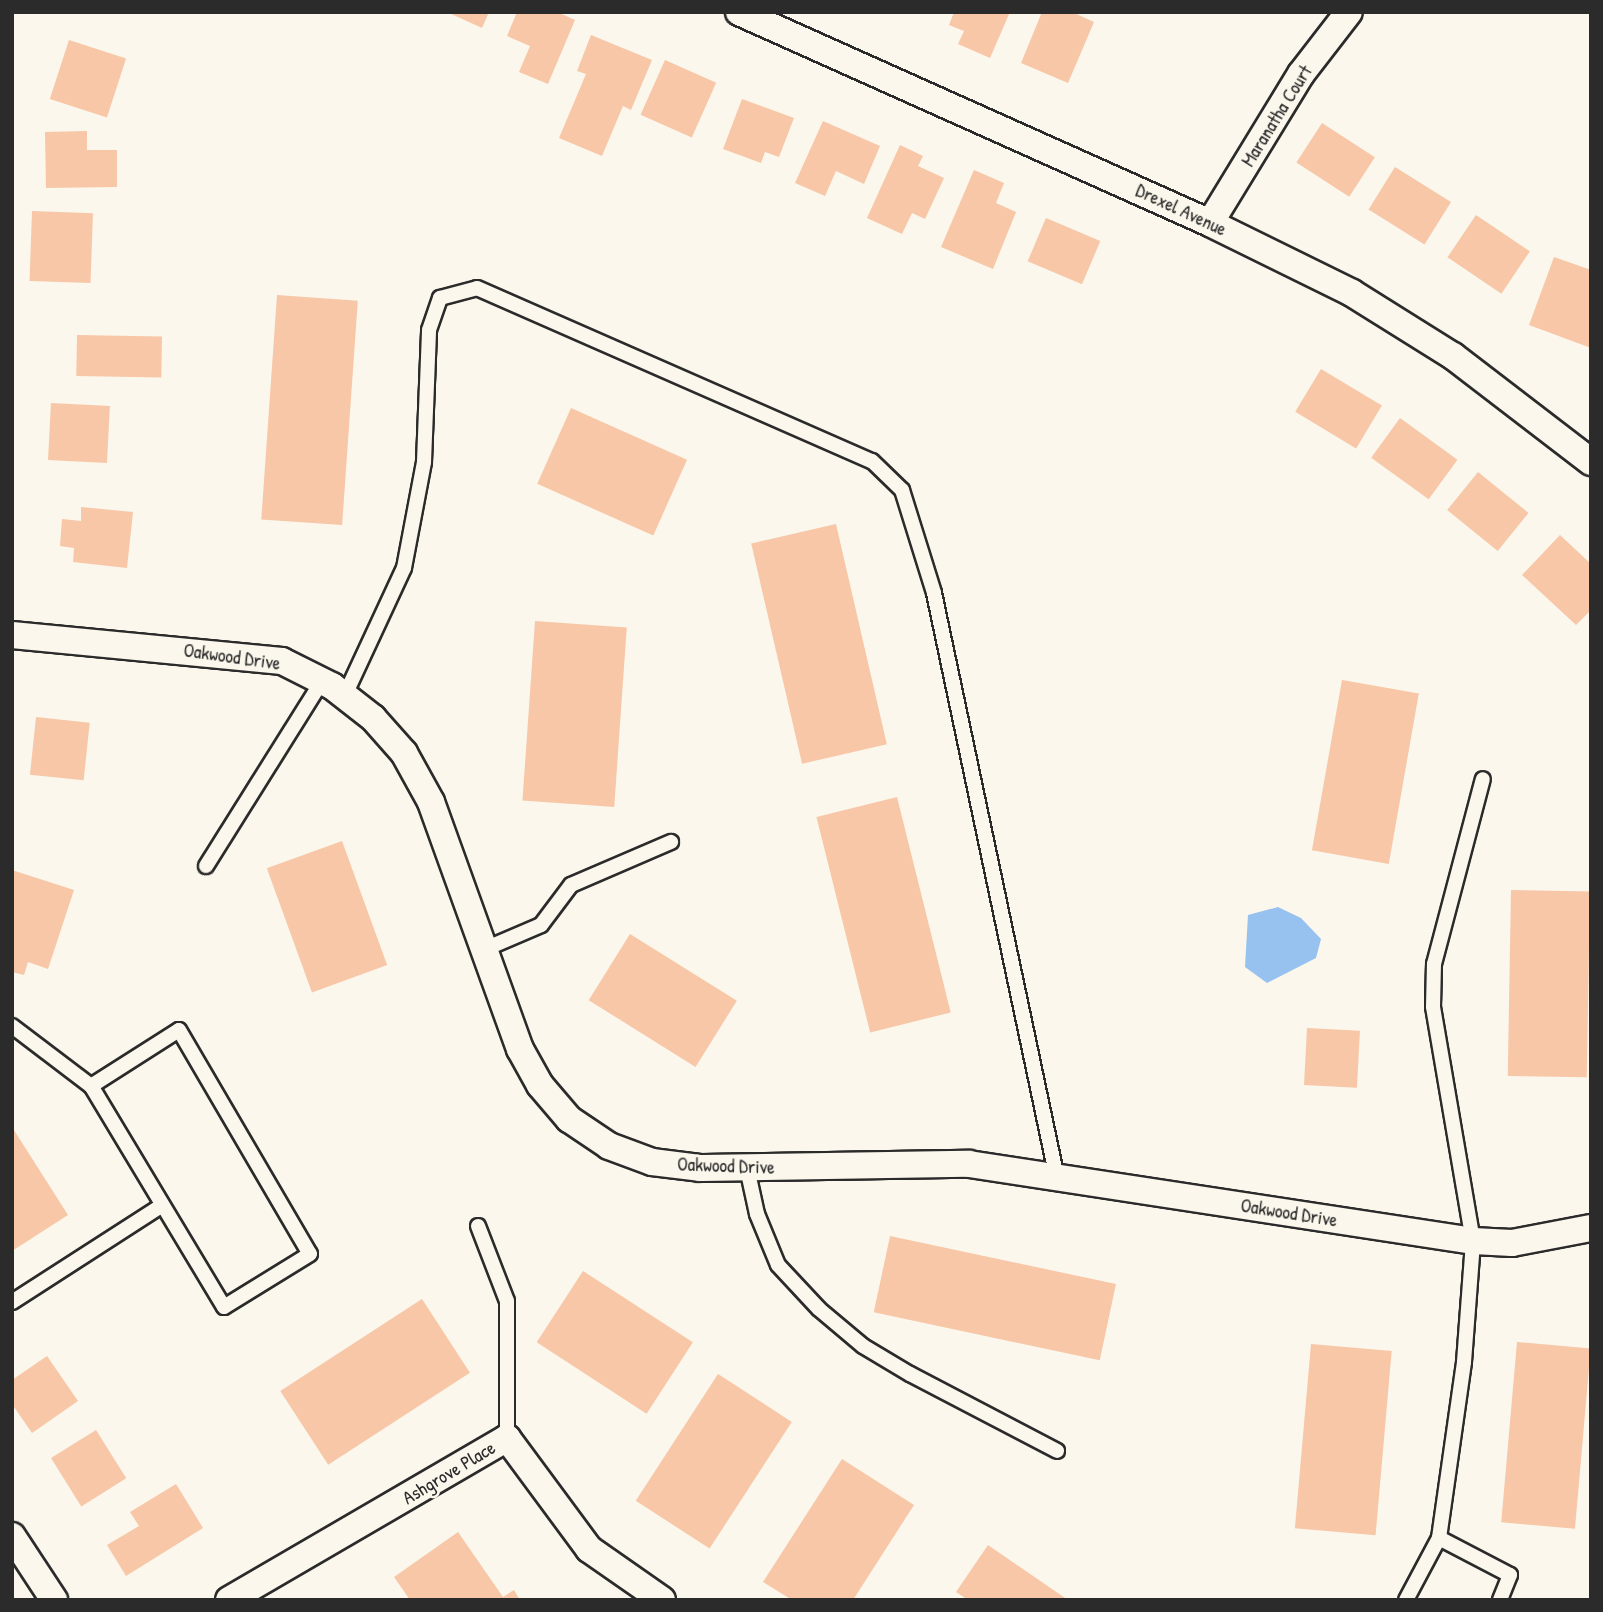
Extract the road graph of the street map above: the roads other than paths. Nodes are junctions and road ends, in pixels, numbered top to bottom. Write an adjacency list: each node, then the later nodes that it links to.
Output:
1 (739, 12): 3 (street, Drexel Avenue)
2 (1349, 12): 3 (street, Maranatha Court)
3 (1210, 223): 4 (street, Drexel Avenue)
4 (1591, 462)
5 (12, 635): 6 (street, Oakwood Drive)
6 (322, 681): 7 (street, Oakwood Drive); 10 (lane)
7 (345, 695): 11 (street, Oakwood Drive); 15 (lane)
8 (1483, 779): 19 (lane)
9 (671, 842): 11 (lane)
10 (205, 866)
11 (485, 949): 14 (street, Oakwood Drive)
12 (12, 1027): 13 (lane)
13 (90, 1086): 16 (lane); 16 (lane)
14 (747, 1168): 15 (street, Oakwood Drive); 22 (lane)
15 (1057, 1178): 19 (street, Oakwood Drive)
16 (161, 1206): 20 (lane)
17 (478, 1226): 21 (lane)
18 (1591, 1228): 19 (street, Oakwood Drive)
19 (1472, 1241): 24 (lane)
20 (12, 1302)
21 (507, 1438): 26 (street, Ashgrove Place); 27 (street, Ashgrove Place)
22 (1057, 1451)
23 (12, 1536): 25 (street)
24 (1439, 1538): 28 (lane); 29 (lane)
25 (54, 1600)
26 (229, 1600)
27 (662, 1600)
28 (1406, 1600)
29 (1500, 1600)

